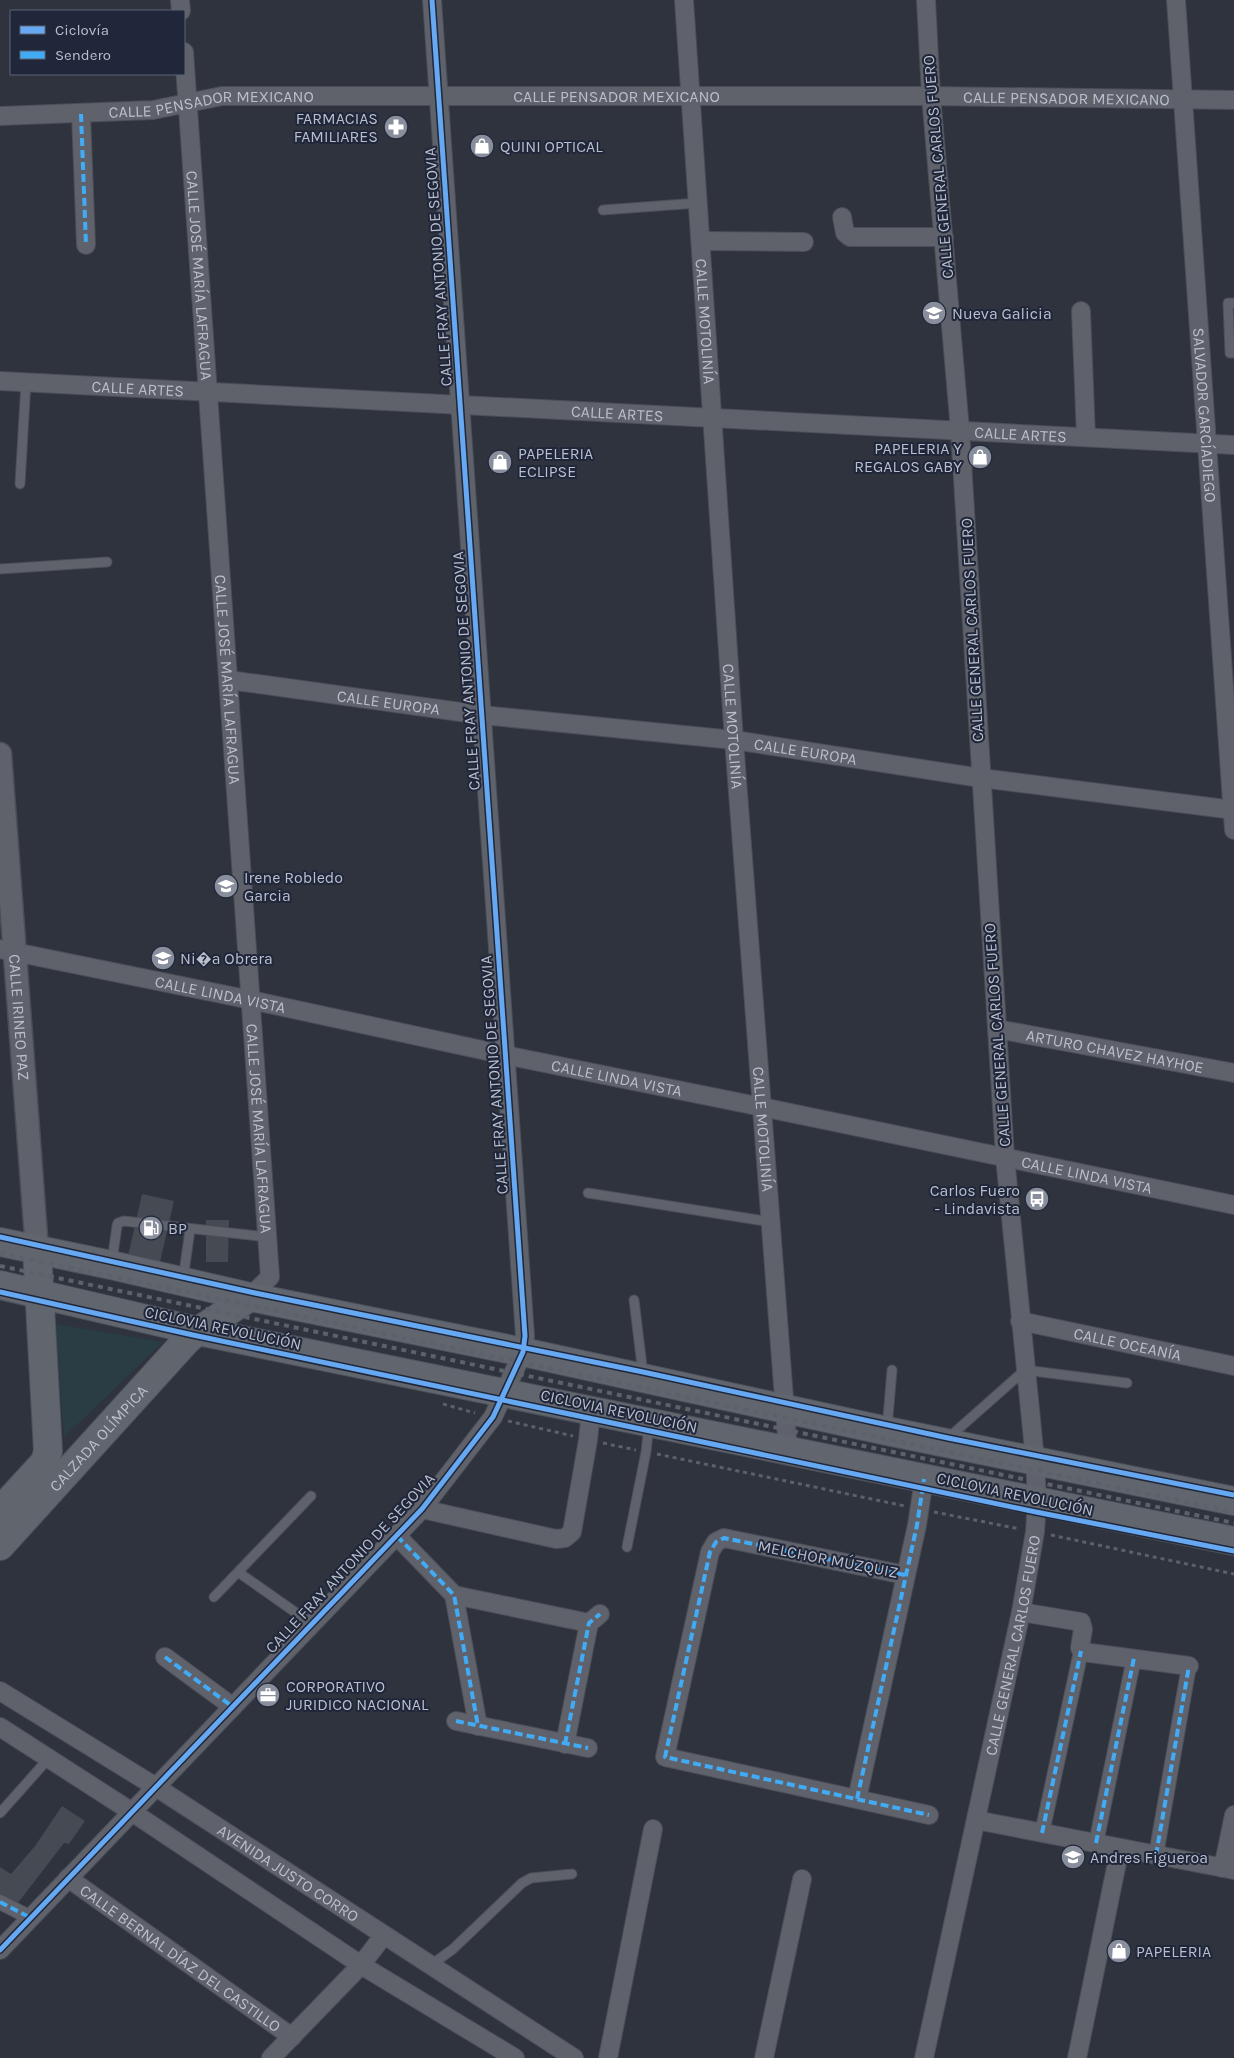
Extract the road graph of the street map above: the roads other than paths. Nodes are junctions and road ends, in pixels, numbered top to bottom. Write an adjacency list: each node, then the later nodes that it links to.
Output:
1 (432, 0): 6 (street, CALLE FRAY ANTONIO DE SEGOVIA)
2 (684, 0): 7 (street, CALLE MOTOLINÍA)
3 (926, 0): 8 (street, CALLE GENERAL CARLOS FUERO)
4 (1176, 0): 9 (street, SALVADOR GARCÍADIEGO)
5 (185, 69): 11 (street, CALLE JOSÉ MARÍA LAFRAGUA)
6 (439, 96): 7 (street, CALLE PENSADOR MEXICANO); 11 (street, CALLE PENSADOR MEXICANO); 27 (street, CALLE FRAY ANTONIO DE SEGOVIA)
7 (691, 96): 8 (street, CALLE PENSADOR MEXICANO); 14 (street, CALLE MOTOLINÍA)
8 (931, 96): 9 (street, CALLE PENSADOR MEXICANO); 17 (street, CALLE GENERAL CARLOS FUERO)
9 (1183, 99): 10 (street, CALLE PENSADOR MEXICANO); 31 (street, SALVADOR GARCÍADIEGO)
10 (1234, 100)
11 (187, 103): 12 (street, CALLE PENSADOR MEXICANO); 26 (street, CALLE JOSÉ MARÍA LAFRAGUA)
12 (81, 114): 13 (street, CALLE PENSADOR MEXICANO); 20 (street)
13 (0, 116)
14 (698, 203): 15 (lane); 18 (street, CALLE MOTOLINÍA)
15 (603, 210)
16 (842, 217): 17 (street)
17 (944, 237): 29 (street, CALLE GENERAL CARLOS FUERO)
18 (701, 241): 19 (street); 28 (street, CALLE MOTOLINÍA)
19 (804, 242)
20 (86, 245)
21 (1234, 303): 23 (lane)
22 (1081, 311): 30 (street)
23 (1234, 353)
24 (0, 381): 25 (street, CALLE ARTES)
25 (26, 382): 26 (street, CALLE ARTES); 33 (lane)
26 (208, 392): 27 (street, CALLE ARTES); 36 (street, CALLE JOSÉ MARÍA LAFRAGUA)
27 (460, 406): 28 (street, CALLE ARTES); 37 (street, CALLE FRAY ANTONIO DE SEGOVIA)
28 (714, 417): 29 (street, CALLE ARTES); 38 (street, CALLE MOTOLINÍA)
29 (960, 430): 30 (street, CALLE ARTES); 40 (street, CALLE GENERAL CARLOS FUERO)
30 (1086, 437): 31 (street, CALLE ARTES)
31 (1207, 444): 32 (street, CALLE ARTES); 41 (street, SALVADOR GARCÍADIEGO)
32 (1234, 445)
33 (20, 484)
34 (107, 562): 35 (lane)
35 (0, 569)
36 (229, 680): 37 (street, CALLE EUROPA); 44 (street, CALLE JOSÉ MARÍA LAFRAGUA)
37 (482, 715): 38 (street, CALLE EUROPA); 46 (street, CALLE FRAY ANTONIO DE SEGOVIA)
38 (734, 740): 40 (street, CALLE EUROPA); 48 (street, CALLE MOTOLINÍA)
39 (0, 754): 43 (street, CALLE IRINEO PAZ)
40 (981, 778): 41 (street, CALLE EUROPA); 45 (street, CALLE GENERAL CARLOS FUERO)
41 (1233, 810): 42 (street, SALVADOR GARCÍADIEGO)
42 (1234, 830)
43 (7, 950): 44 (street, CALLE LINDA VISTA); 56 (street, CALLE IRINEO PAZ)
44 (251, 1000): 46 (street, CALLE LINDA VISTA); 54 (street, CALLE JOSÉ MARÍA LAFRAGUA)
45 (996, 1029): 47 (street, ARTURO CHAVEZ HAYHOE); 49 (street, CALLE GENERAL CARLOS FUERO)
46 (505, 1056): 48 (street, CALLE LINDA VISTA); 65 (street, CALLE FRAY ANTONIO DE SEGOVIA)
47 (1234, 1073)
48 (762, 1107): 49 (street, CALLE LINDA VISTA); 52 (street, CALLE MOTOLINÍA)
49 (1004, 1157): 51 (street, CALLE LINDA VISTA); 63 (street, CALLE GENERAL CARLOS FUERO)
50 (588, 1193): 52 (lane)
51 (1234, 1205)
52 (771, 1222): 72 (street, CALLE MOTOLINÍA)
53 (190, 1230): 54 (lane); 57 (lane); 58 (lane)
54 (268, 1237): 61 (street, CALLE JOSÉ MARÍA LAFRAGUA)
55 (0, 1242): 56 (main road)
56 (37, 1250): 57 (main road); 60 (main road, CALZADA OLÍMPICA)
57 (112, 1265): 58 (main road)
58 (183, 1282): 61 (main road)
59 (0, 1286): 60 (main road)
60 (40, 1294): 64 (main road); 84 (main road, CALZADA OLÍMPICA)
61 (250, 1297): 64 (main road, CALZADA OLÍMPICA); 65 (main road)
62 (634, 1300): 69 (lane)
63 (1020, 1321): 66 (street, CALLE OCEANÍA); 68 (street, CALLE GENERAL CARLOS FUERO)
64 (198, 1331): 71 (main road); 87 (main road, CALZADA OLÍMPICA)
65 (523, 1352): 69 (main road); 71 (street, CALLE FRAY ANTONIO DE SEGOVIA)
66 (1234, 1366)
67 (892, 1370): 75 (lane)
68 (1025, 1370): 70 (lane); 76 (lane); 78 (street, CALLE GENERAL CARLOS FUERO)
69 (644, 1379): 72 (main road)
70 (1127, 1383)
71 (503, 1393): 73 (main road); 83 (street, CALLE FRAY ANTONIO DE SEGOVIA)
72 (785, 1408): 75 (main road); 77 (street, CALLE MOTOLINÍA)
73 (591, 1411): 74 (main road); 83 (street, CALLE FRAY ANTONIO DE SEGOVIA)
74 (650, 1421): 77 (main road); 88 (lane)
75 (887, 1431): 76 (main road)
76 (944, 1442): 78 (main road)
77 (788, 1451): 79 (main road)
78 (1035, 1460): 81 (main road); 82 (street, CALLE GENERAL CARLOS FUERO)
79 (924, 1479): 82 (main road); 90 (street, MELCHOR MÚZQUIZ)
80 (311, 1496): 89 (lane)
81 (1234, 1500)
82 (1037, 1501): 86 (main road); 93 (street, CALLE GENERAL CARLOS FUERO)
83 (422, 1509): 85 (street, CALLE FRAY ANTONIO DE SEGOVIA)
84 (0, 1511)
85 (397, 1536): 91 (street); 94 (street, CALLE FRAY ANTONIO DE SEGOVIA)
86 (1234, 1541)
87 (0, 1546)
88 (627, 1548)
89 (238, 1572): 92 (lane); 94 (lane)
90 (905, 1575): 108 (street); 108 (street, MELCHOR MÚZQUIZ)
91 (454, 1595): 102 (street); 104 (street)
92 (214, 1598)
93 (1021, 1612): 95 (street); 113 (street, CALLE GENERAL CARLOS FUERO)
94 (312, 1624): 100 (street, CALLE FRAY ANTONIO DE SEGOVIA)
95 (1081, 1650): 97 (street); 115 (street)
96 (165, 1657): 100 (street)
97 (1134, 1658): 98 (street); 116 (street)
98 (1189, 1666): 118 (street)
99 (0, 1691): 107 (street, AVENIDA JUSTO CORRO)
100 (233, 1707): 107 (street, CALLE FRAY ANTONIO DE SEGOVIA)
101 (456, 1721): 102 (street)
102 (478, 1726): 104 (street)
103 (0, 1727): 106 (street)
104 (565, 1744): 105 (street)
105 (588, 1748)
106 (49, 1758): 109 (street); 110 (lane)
107 (156, 1787): 109 (street, CALLE FRAY ANTONIO DE SEGOVIA); 125 (street, AVENIDA JUSTO CORRO)
108 (857, 1799): 111 (street)
109 (132, 1812): 121 (street, CALLE FRAY ANTONIO DE SEGOVIA); 127 (street)
110 (0, 1813)
111 (929, 1815)
112 (1234, 1815): 119 (street)
113 (976, 1820): 115 (street); 135 (street, CALLE GENERAL CARLOS FUERO)
114 (654, 1829): 133 (street)
115 (1042, 1833): 116 (street)
116 (1096, 1843): 117 (street)
117 (1120, 1848): 118 (street); 136 (street)
118 (1156, 1855): 119 (street)
119 (1229, 1869)
120 (572, 1874): 128 (lane)
121 (68, 1878): 124 (street, CALLE FRAY ANTONIO DE SEGOVIA); 129 (street, CALLE BERNAL DÍAZ DEL CASTILLO)
122 (802, 1879): 134 (street)
123 (0, 1902): 124 (street)
124 (31, 1918): 126 (street, CALLE FRAY ANTONIO DE SEGOVIA)
125 (384, 1935): 127 (street); 128 (street, AVENIDA JUSTO CORRO)
126 (0, 1950)
127 (361, 1965): 129 (street); 131 (street)
128 (431, 1965): 132 (street, AVENIDA JUSTO CORRO)
129 (292, 2037): 130 (street)
130 (272, 2058)
131 (515, 2058)
132 (574, 2058)
133 (608, 2058)
134 (764, 2058)
135 (924, 2058)
136 (1077, 2058)

